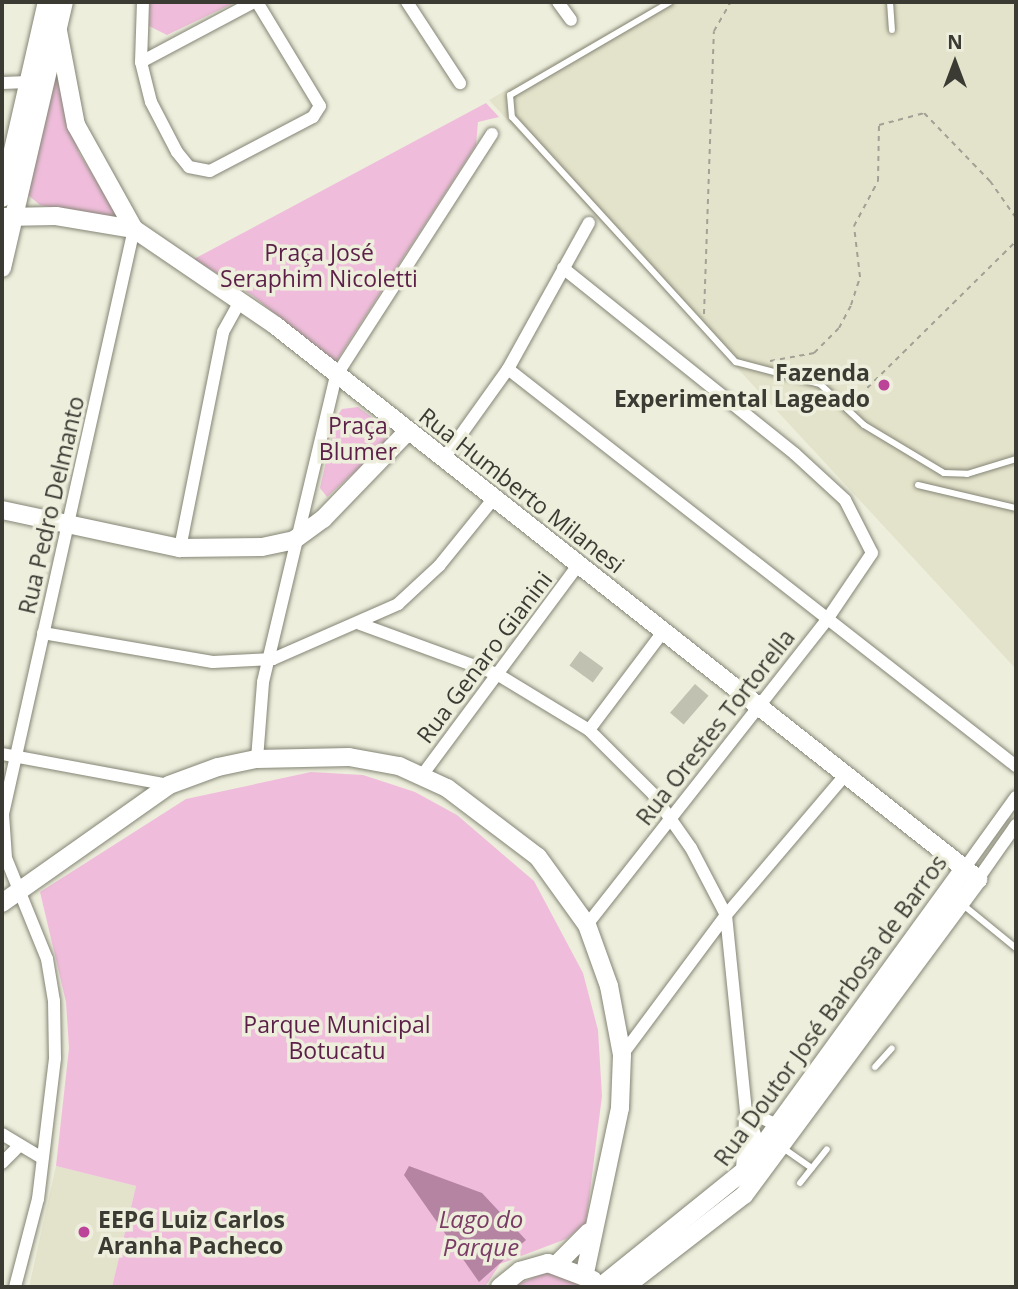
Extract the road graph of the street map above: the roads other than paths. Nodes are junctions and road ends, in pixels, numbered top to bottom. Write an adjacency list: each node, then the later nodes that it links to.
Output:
1 (47, 2): 13 (main road)
2 (64, 2): 11 (main road)
3 (143, 2): 12 (street)
4 (256, 2): 12 (street); 12 (street)
5 (407, 2): 15 (street)
6 (558, 2): 9 (street)
7 (670, 2): 28 (lane)
8 (890, 2): 10 (lane)
9 (571, 20)
10 (892, 30)
11 (58, 31): 18 (main road); 20 (main road, Rua Humberto Milanesi)
12 (141, 62)
13 (28, 82): 14 (street); 17 (main road)
14 (2, 83)
15 (460, 83)
16 (492, 134): 25 (street)
17 (2, 198)
18 (8, 215): 20 (main road); 21 (main road)
19 (589, 223): 22 (street)
20 (134, 229): 23 (main road, Rua Humberto Milanesi); 33 (street, Rua Pedro Delmanto)
21 (2, 268)
22 (564, 268): 24 (street); 37 (street, Rua Orestes Tortorella)
23 (240, 301): 25 (main road, Rua Humberto Milanesi); 35 (street)
24 (508, 369): 27 (street); 37 (street)
25 (335, 376): 26 (main road, Rua Humberto Milanesi); 34 (street)
26 (408, 431): 27 (main road, Rua Humberto Milanesi); 34 (main road)
27 (445, 457): 30 (main road, Rua Humberto Milanesi)
28 (1016, 460)
29 (918, 485): 31 (lane)
30 (494, 498): 36 (main road, Rua Humberto Milanesi); 38 (street)
31 (1016, 508)
32 (2, 510): 33 (main road)
33 (68, 522): 35 (main road); 39 (street, Rua Pedro Delmanto)
34 (294, 540): 35 (main road); 41 (street)
35 (180, 548)
36 (579, 564): 40 (main road, Rua Humberto Milanesi); 42 (street, Rua Genaro Gianini)
37 (826, 621): 43 (street, Rua Orestes Tortorella); 48 (street)
38 (360, 624): 41 (street); 42 (street)
39 (43, 633): 41 (street); 46 (street, Rua Pedro Delmanto)
40 (662, 634): 43 (main road, Rua Humberto Milanesi); 44 (street)
41 (273, 659): 47 (street)
42 (497, 674): 44 (street); 49 (street, Rua Genaro Gianini)
43 (756, 708): 50 (main road, Rua Humberto Milanesi); 53 (street, Rua Orestes Tortorella)
44 (589, 730): 53 (street)
45 (2, 754): 46 (street)
46 (16, 758): 51 (street); 56 (street, Rua Pedro Delmanto)
47 (257, 759): 49 (main road); 51 (main road)
48 (1016, 766)
49 (423, 774): 60 (main road)
50 (846, 775): 55 (main road, Rua Humberto Milanesi); 59 (street)
51 (169, 785): 56 (main road)
52 (1016, 797): 55 (street, Rua Doutor José Barbosa de Barros)
53 (669, 816): 59 (street); 60 (street, Rua Orestes Tortorella)
54 (1016, 825): 55 (street, Rua Doutor José Barbosa de Barros)
55 (971, 874): 58 (main road, Rua Doutor José Barbosa de Barros); 67 (main road, Rua Doutor José Barbosa de Barros)
56 (20, 889): 57 (main road); 70 (street, Rua Pedro Delmanto)
57 (2, 903)
58 (961, 903): 61 (lane); 67 (main road, Rua Doutor José Barbosa de Barros)
59 (726, 915): 63 (street); 65 (street)
60 (587, 925): 63 (main road)
61 (1016, 948)
62 (892, 1048): 64 (lane)
63 (622, 1055): 75 (main road)
64 (875, 1068)
65 (747, 1115): 67 (street); 67 (street); 73 (main road)
66 (2, 1134): 68 (street)
67 (777, 1143): 72 (lane); 73 (main road, Rua Doutor José Barbosa de Barros); 78 (main road, Rua Doutor José Barbosa de Barros)
68 (20, 1145): 70 (street); 71 (street)
69 (827, 1149): 72 (lane)
70 (41, 1158): 79 (street, Rua Pedro Delmanto)
71 (2, 1163)
72 (812, 1168): 74 (lane)
73 (745, 1170): 81 (main road, Rua Doutor José Barbosa de Barros)
74 (800, 1183)
75 (589, 1232): 76 (main road); 77 (main road)
76 (558, 1263): 77 (main road, Rua Doutor José Barbosa de Barros); 80 (main road)
77 (585, 1273): 81 (main road, Rua Doutor José Barbosa de Barros)
78 (635, 1284)
79 (15, 1287)
80 (500, 1287)
81 (600, 1287)

